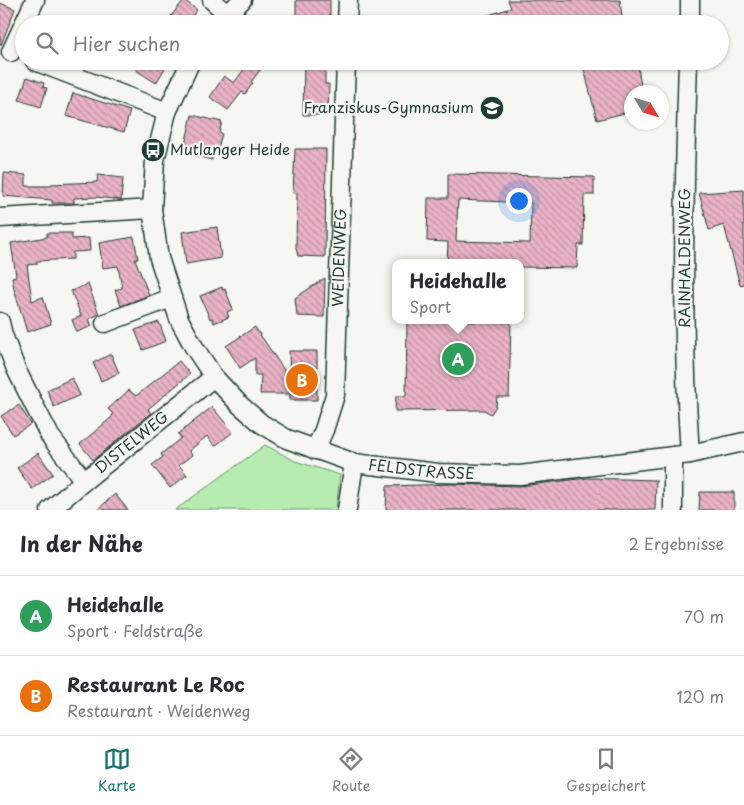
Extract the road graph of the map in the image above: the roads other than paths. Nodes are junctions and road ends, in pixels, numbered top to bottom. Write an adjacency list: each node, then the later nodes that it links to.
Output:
1 (35, 0): 6 (street)
2 (212, 0): 7 (street)
3 (242, 0): 8 (street)
4 (348, 0): 9 (street)
5 (690, 0): 10 (street)
6 (28, 15)
7 (220, 15)
8 (226, 15)
9 (347, 15)
10 (690, 15)
11 (58, 70): 15 (street)
12 (187, 70): 15 (street, FELDSTRASSE)
13 (346, 70): 23 (street, WEIDENWEG)
14 (688, 70): 24 (street, RAINHALDENWEG)
15 (167, 112): 16 (street, FELDSTRASSE)
16 (152, 209): 17 (street); 18 (street, FELDSTRASSE)
17 (0, 218)
18 (171, 298): 19 (street); 21 (street, FELDSTRASSE)
19 (105, 323)
20 (1, 331): 26 (street)
21 (214, 377): 23 (street, FELDSTRASSE); 26 (street, DISTELWEG)
22 (744, 442): 24 (street, FELDSTRASSE)
23 (315, 450): 25 (street, FELDSTRASSE)
24 (682, 455): 25 (street, FELDSTRASSE); 29 (street, RAINHALDENWEG)
25 (354, 463): 28 (street)
26 (84, 481): 27 (street, DISTELWEG)
27 (50, 510)
28 (347, 510)
29 (673, 510)

